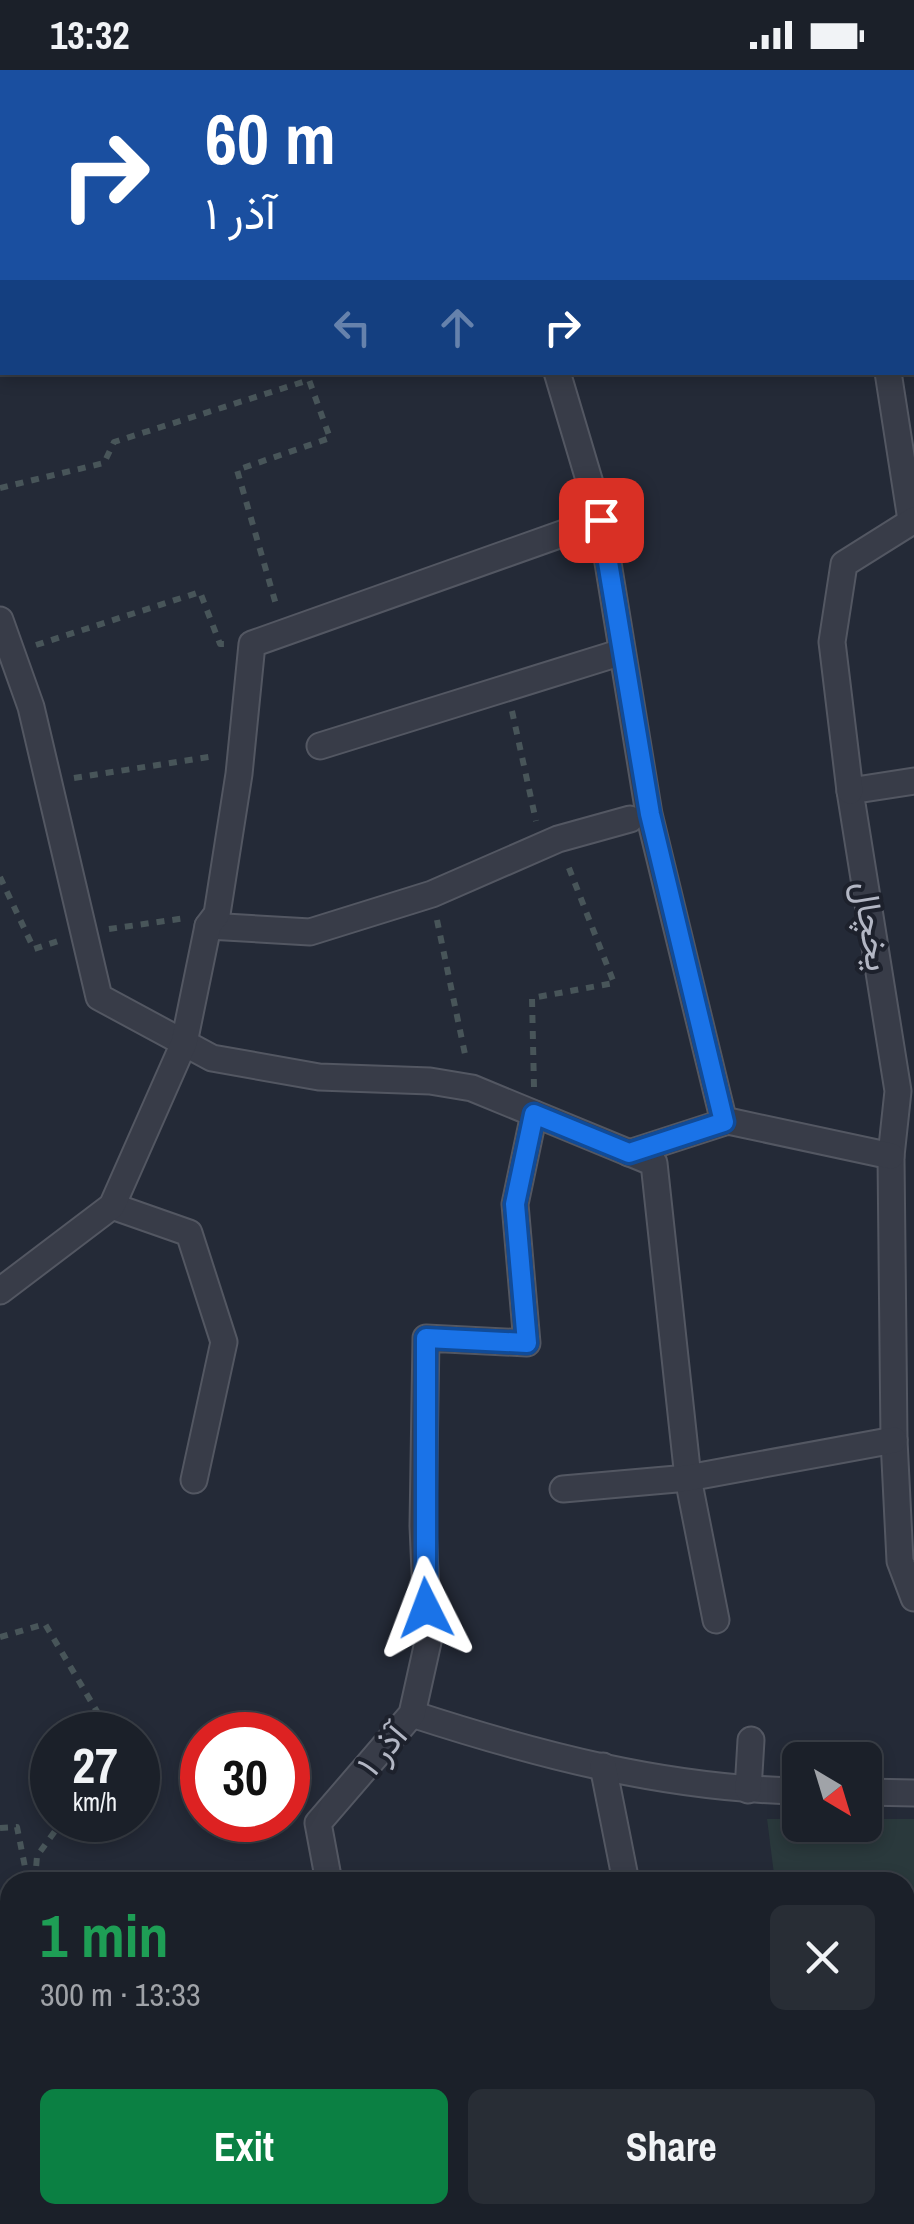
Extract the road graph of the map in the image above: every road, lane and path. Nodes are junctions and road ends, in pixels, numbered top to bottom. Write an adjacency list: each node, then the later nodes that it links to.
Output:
1 (558, 375): 4 (street)
2 (888, 375): 5 (street)
3 (0, 488): 7 (path)
4 (601, 520): 7 (street); 9 (street)
5 (912, 520): 16 (street, یخچال)
6 (0, 620): 10 (street)
7 (284, 632): 8 (street)
8 (252, 644): 10 (path); 13 (street)
9 (622, 652): 11 (street); 27 (street)
10 (12, 653): 15 (street)
11 (506, 687): 12 (street); 18 (path)
12 (320, 746)
13 (241, 752): 15 (path); 21 (street)
14 (914, 781): 16 (street)
15 (48, 782): 22 (street)
16 (850, 791): 25 (street, یخچال)
17 (630, 818): 18 (street)
18 (550, 843): 20 (street); 26 (path)
19 (0, 877): 22 (path)
20 (432, 894): 21 (street); 24 (path)
21 (212, 920): 22 (path); 23 (street)
22 (84, 932): 23 (street)
23 (184, 1042): 24 (street); 30 (street)
24 (472, 1088): 26 (street)
25 (906, 1089): 28 (street, یخچال)
26 (534, 1114): 29 (street); 40 (street, آذر ۱)
27 (724, 1122): 28 (street); 29 (street)
28 (900, 1138): 32 (street, یخچال)
29 (629, 1153): 33 (street)
30 (112, 1206): 31 (street); 34 (street)
31 (0, 1292)
32 (894, 1440): 33 (street); 36 (street, یخچال)
33 (688, 1478): 35 (street); 37 (street)
34 (194, 1480)
35 (563, 1488)
36 (914, 1598)
37 (716, 1620)
38 (0, 1636): 39 (path)
39 (98, 1712)
40 (412, 1714): 42 (street); 51 (street, آذر ۱)
41 (751, 1740): 43 (street)
42 (603, 1766): 43 (street); 52 (street)
43 (748, 1790): 44 (street)
44 (782, 1791)
45 (882, 1792): 46 (street)
46 (914, 1792)
47 (0, 1828): 49 (path)
48 (47, 1842): 50 (path)
49 (28, 1872)
50 (33, 1872)
51 (327, 1872)
52 (624, 1872)

